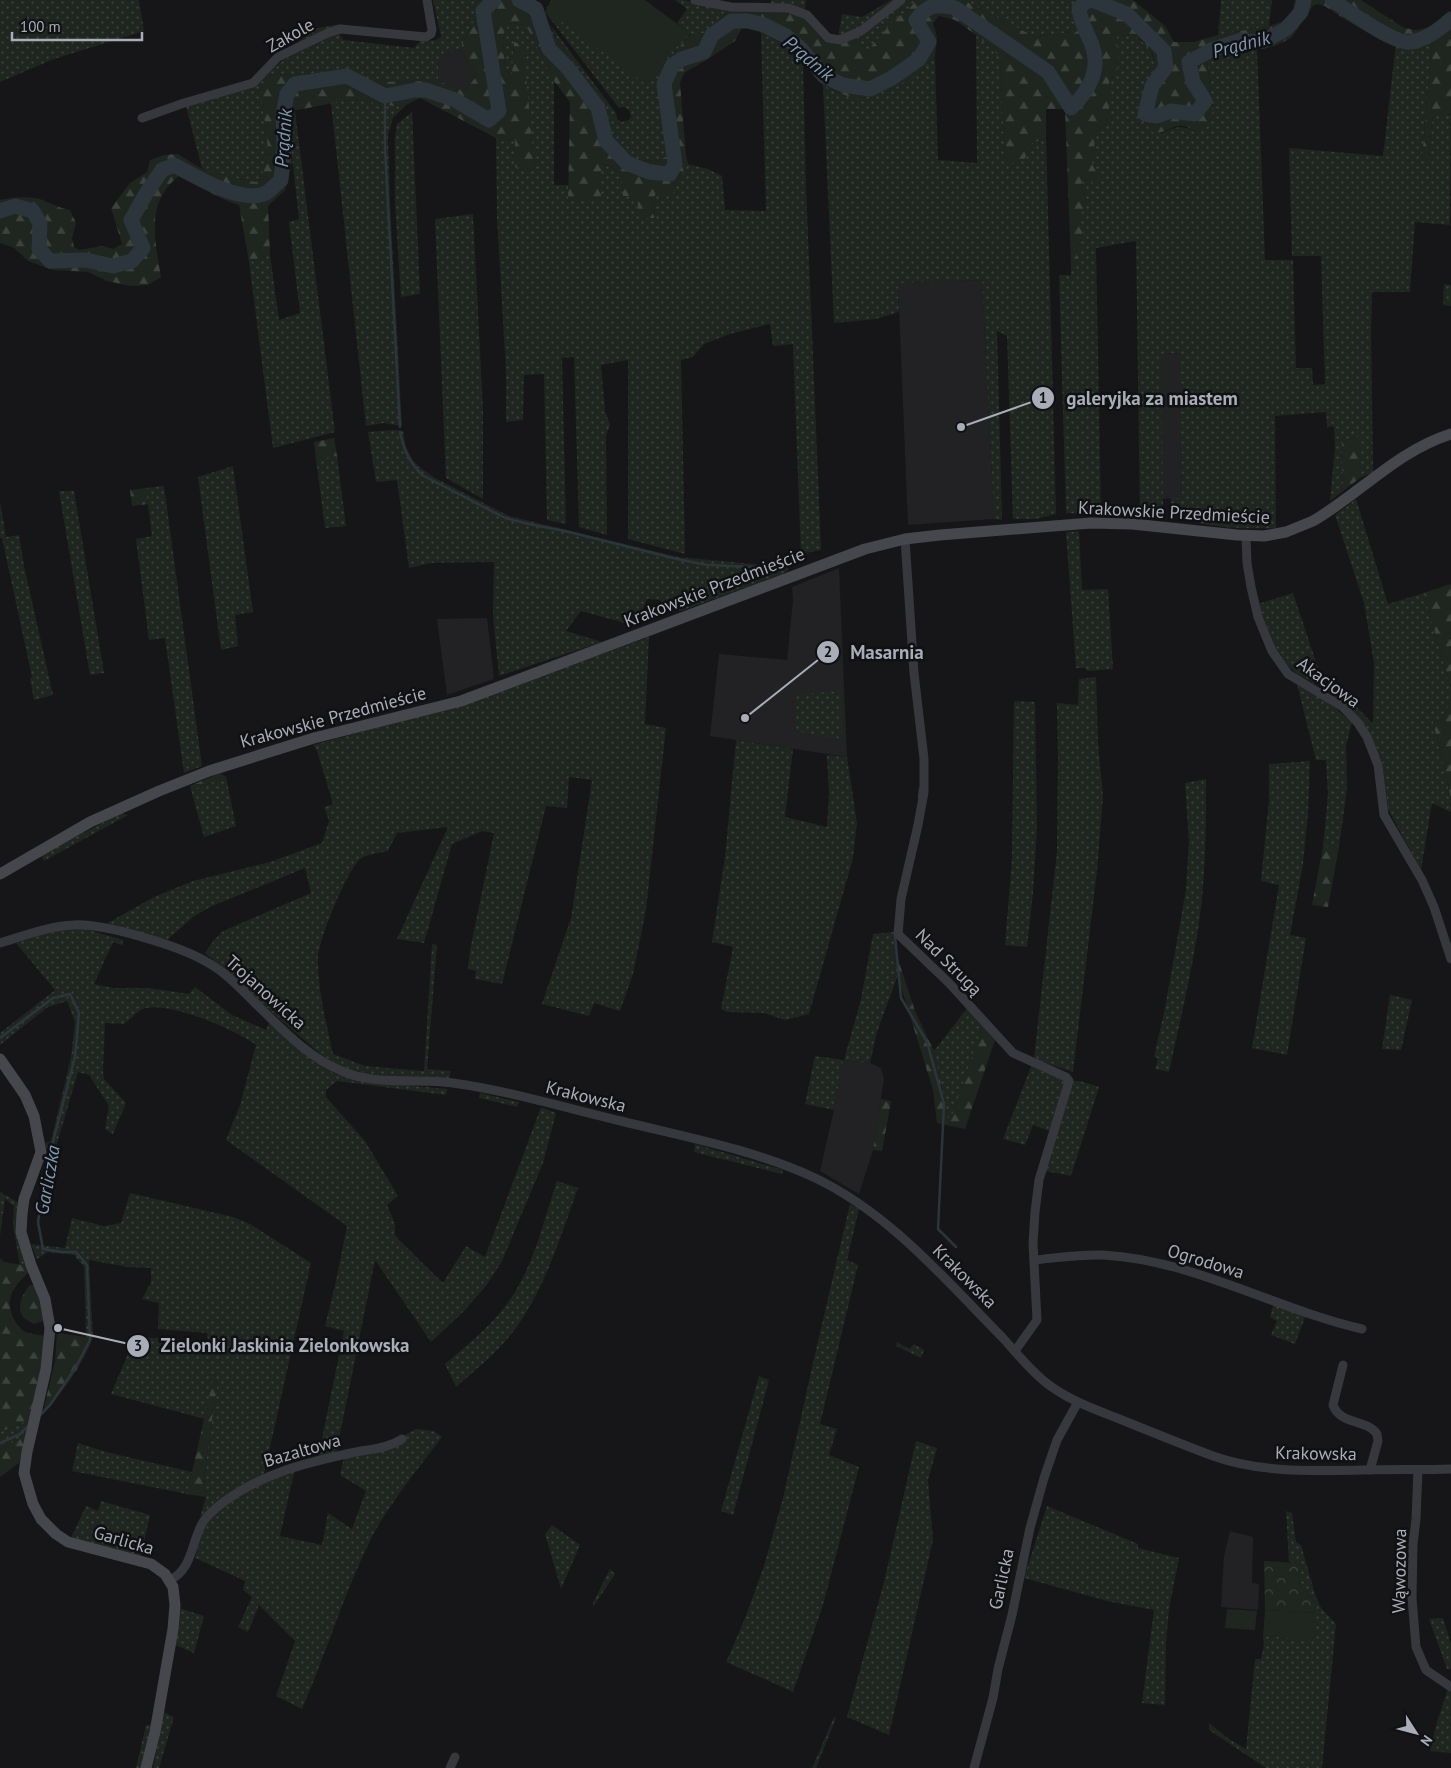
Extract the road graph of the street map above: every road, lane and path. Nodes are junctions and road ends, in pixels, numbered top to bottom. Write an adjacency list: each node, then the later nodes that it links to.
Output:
1 (427, 0): 4 (street, Zakole)
2 (695, 0): 3 (street)
3 (901, 0)
4 (142, 118)
5 (1451, 434): 6 (main road, Krakowskie Przedmieście)
6 (1246, 536): 7 (main road, Krakowskie Przedmieście); 10 (street, Akacjowa)
7 (905, 539): 8 (main road, Krakowskie Przedmieście); 13 (street, Nad Strugą)
8 (0, 874)
9 (0, 943): 12 (street, Trojanowicka)
10 (1451, 960)
11 (0, 1059): 22 (main road, Garlicka)
12 (450, 1082): 15 (street, Krakowska)
13 (1034, 1260): 14 (street, Ogrodowa); 15 (street, Nad Strugą)
14 (1362, 1329)
15 (1015, 1351): 17 (street, Krakowska)
16 (1344, 1365): 20 (street)
17 (1078, 1402): 20 (street, Krakowska); 27 (street, Garlicka)
18 (402, 1439): 22 (street, Bazaltowa)
19 (1451, 1469): 21 (street, Krakowska)
20 (1370, 1470): 21 (street, Krakowska)
21 (1418, 1470): 23 (street, Wąwozowa)
22 (170, 1580): 25 (main road)
23 (1451, 1687)
24 (455, 1757): 26 (street)
25 (146, 1768)
26 (450, 1768)
27 (974, 1768)

